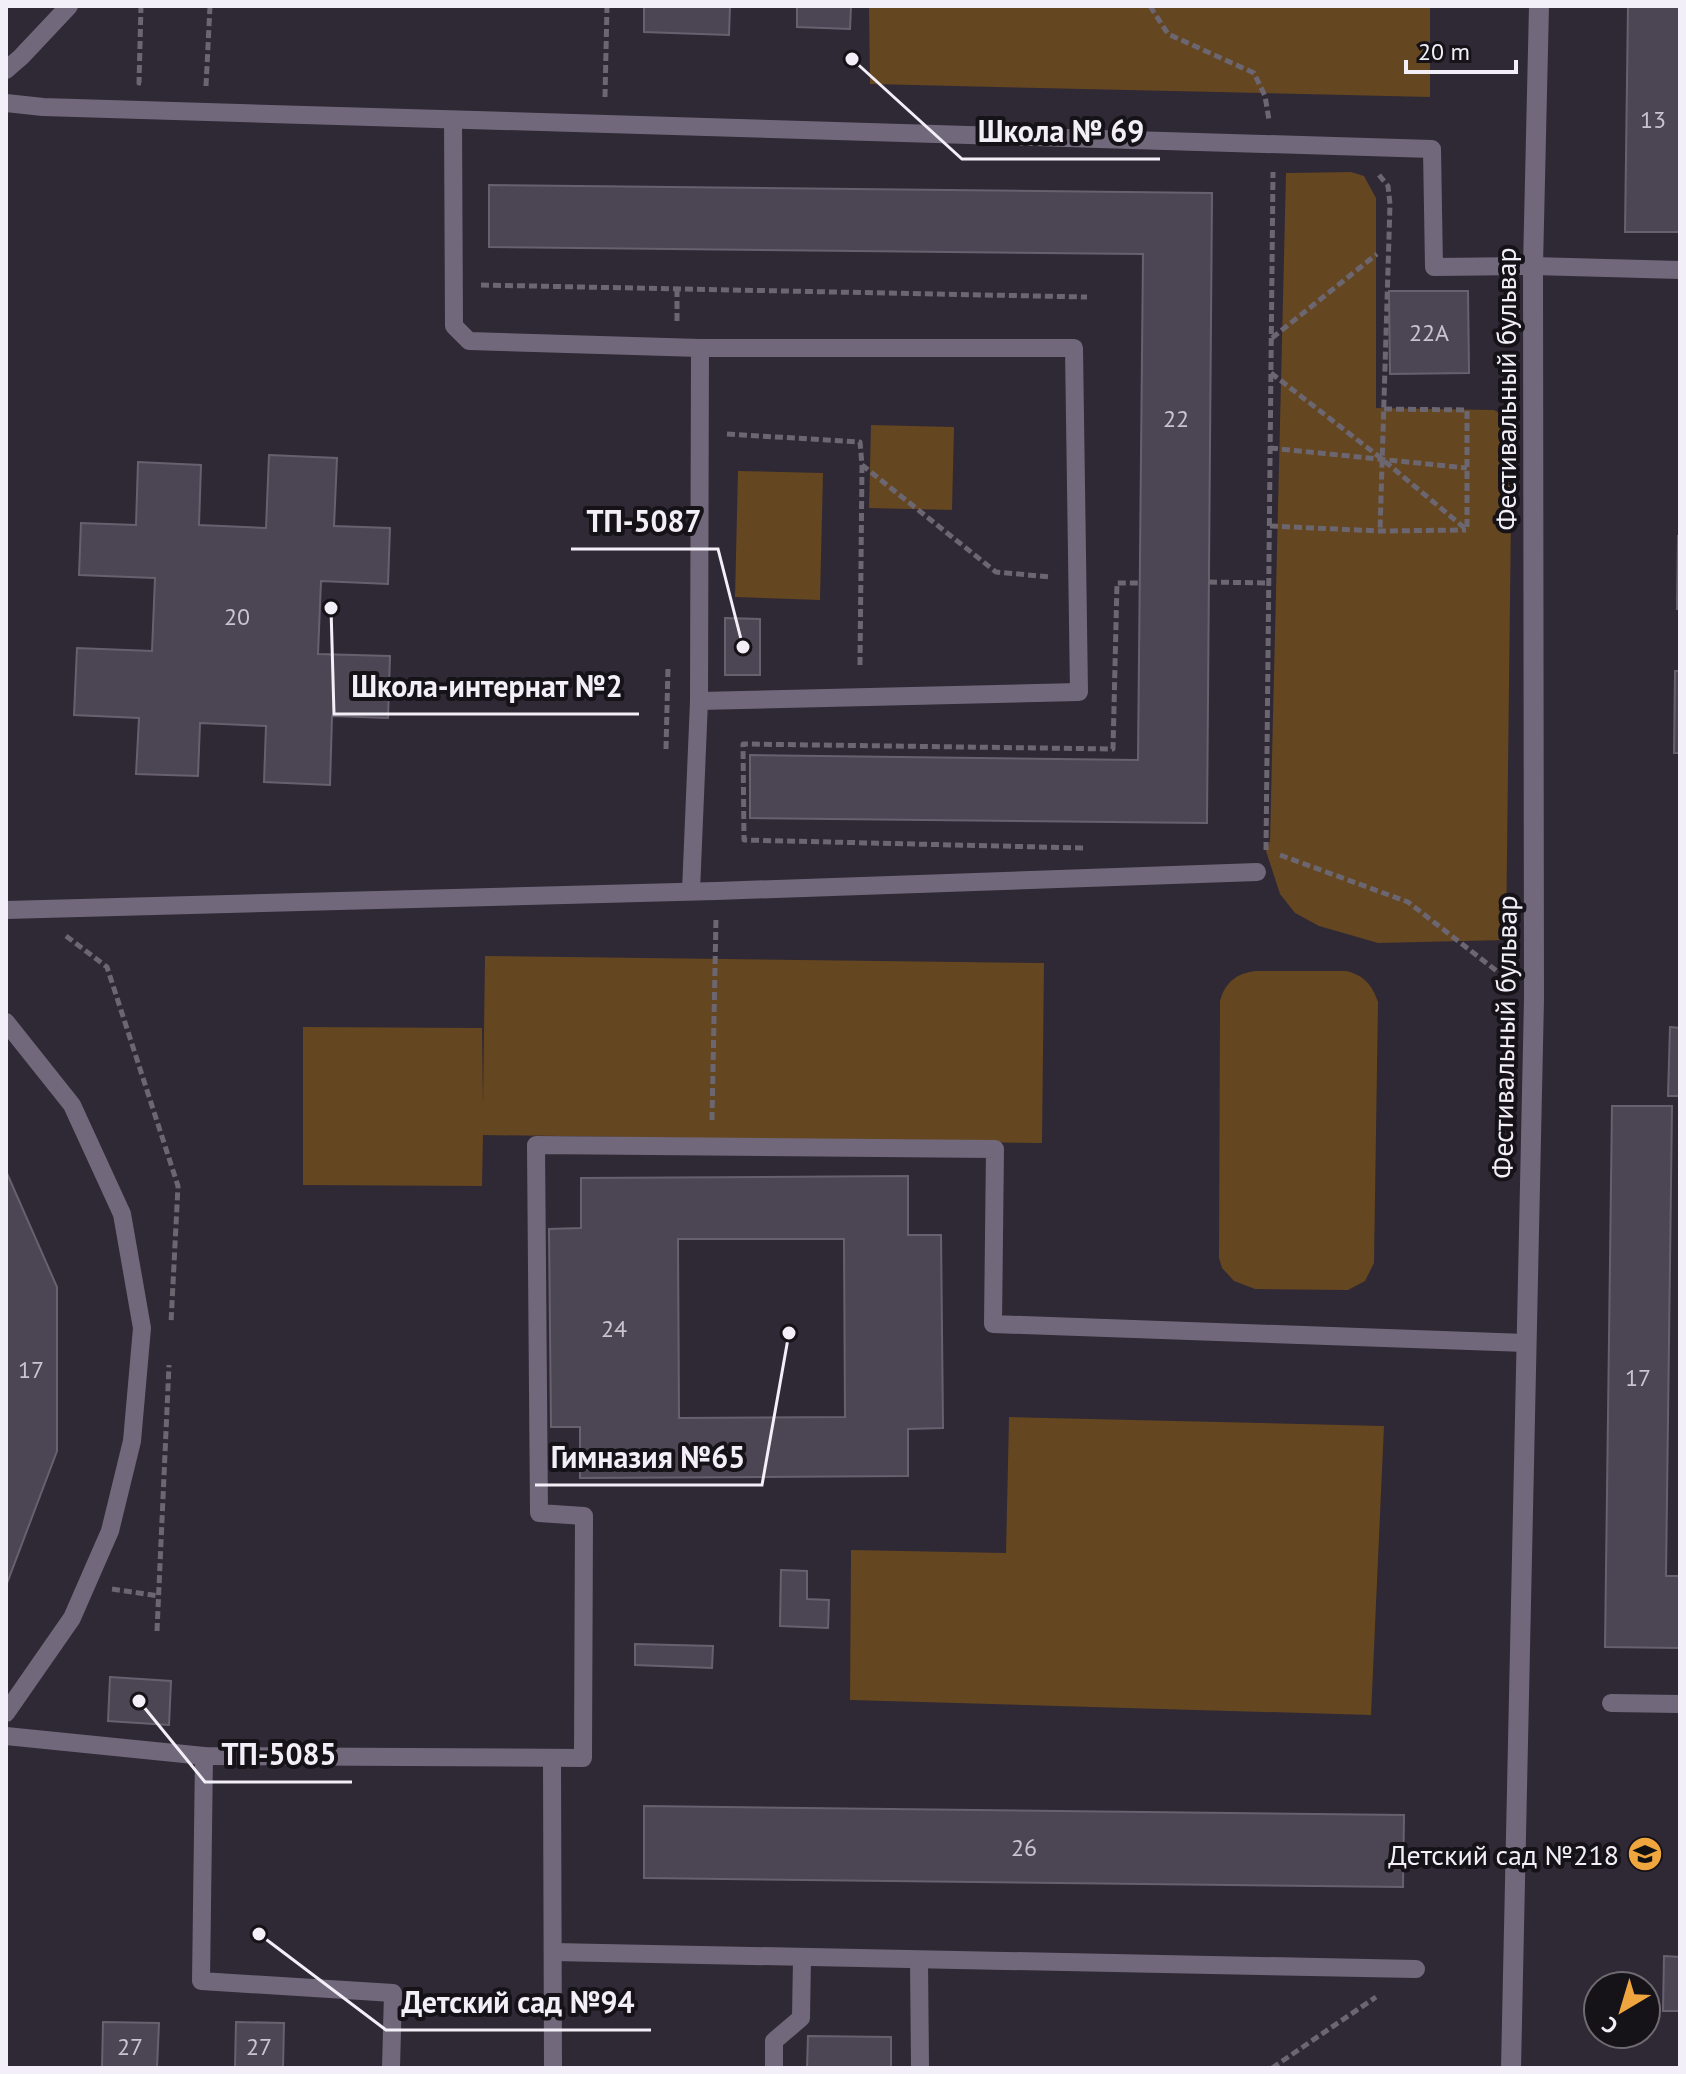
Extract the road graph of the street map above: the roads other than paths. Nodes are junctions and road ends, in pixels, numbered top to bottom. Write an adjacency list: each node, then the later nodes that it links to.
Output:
1 (69, 6): 3 (lane)
2 (1539, 6): 6 (street, Фестивальный бульвар)
3 (6, 70)
4 (6, 103): 5 (lane)
5 (453, 120): 6 (lane); 8 (lane)
6 (1533, 266): 7 (lane); 14 (street, Фестивальный бульвар)
7 (1680, 270)
8 (700, 348): 9 (lane); 9 (lane)
9 (699, 701): 11 (lane)
10 (1257, 872): 11 (lane)
11 (691, 891): 12 (lane)
12 (6, 910)
13 (6, 1022): 17 (lane)
14 (1526, 1343): 20 (lane); 29 (street, Фестивальный бульвар)
15 (1611, 1703): 16 (lane)
16 (1680, 1704)
17 (6, 1713)
18 (6, 1736): 19 (lane)
19 (204, 1756): 20 (lane); 25 (lane)
20 (552, 1760): 21 (lane)
21 (553, 1952): 22 (lane); 26 (lane)
22 (802, 1958): 23 (lane); 27 (lane)
23 (919, 1960): 24 (lane); 28 (lane)
24 (1416, 1969)
25 (391, 2068)
26 (553, 2068)
27 (774, 2068)
28 (920, 2068)
29 (1511, 2068)

